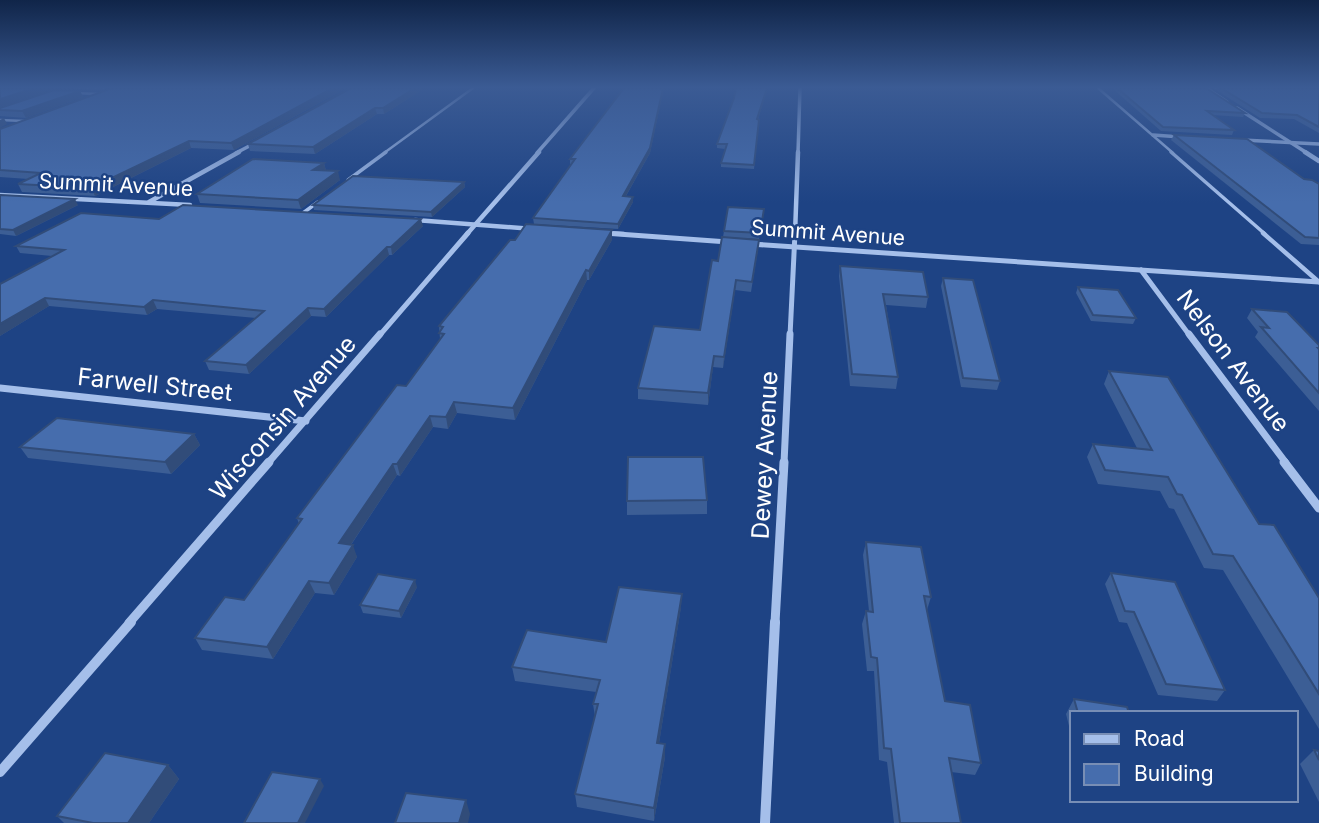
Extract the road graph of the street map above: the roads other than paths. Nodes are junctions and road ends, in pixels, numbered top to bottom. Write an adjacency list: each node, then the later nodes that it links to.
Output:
1 (421, 126): 13 (lane)
2 (561, 126): 22 (street, Wisconsin Avenue)
3 (799, 126): 25 (street, Dewey Avenue)
4 (1143, 126): 6 (lane)
5 (1265, 126): 10 (street)
6 (1153, 135): 7 (street); 27 (lane)
7 (1194, 137)
8 (1235, 139): 10 (street)
9 (258, 142): 16 (street)
10 (1289, 142): 11 (street); 12 (street)
11 (1319, 144)
12 (1319, 161)
13 (346, 181)
14 (0, 195): 16 (street, Summit Avenue)
15 (324, 197): 19 (lane)
16 (149, 202): 17 (street, Summit Avenue)
17 (200, 206)
18 (290, 212): 19 (street)
19 (303, 213): 20 (street)
20 (317, 214)
21 (410, 220): 22 (street)
22 (477, 225): 23 (street); 29 (street, Wisconsin Avenue)
23 (546, 229)
24 (601, 233): 25 (street, Summit Avenue)
25 (795, 247): 26 (street, Summit Avenue); 32 (street, Dewey Avenue)
26 (1141, 270): 27 (street, Summit Avenue); 30 (street, Nelson Avenue)
27 (1319, 282)
28 (0, 388): 29 (street, Farwell Street)
29 (306, 421): 31 (street, Wisconsin Avenue)
30 (1319, 509)
31 (0, 772)
32 (765, 823)

